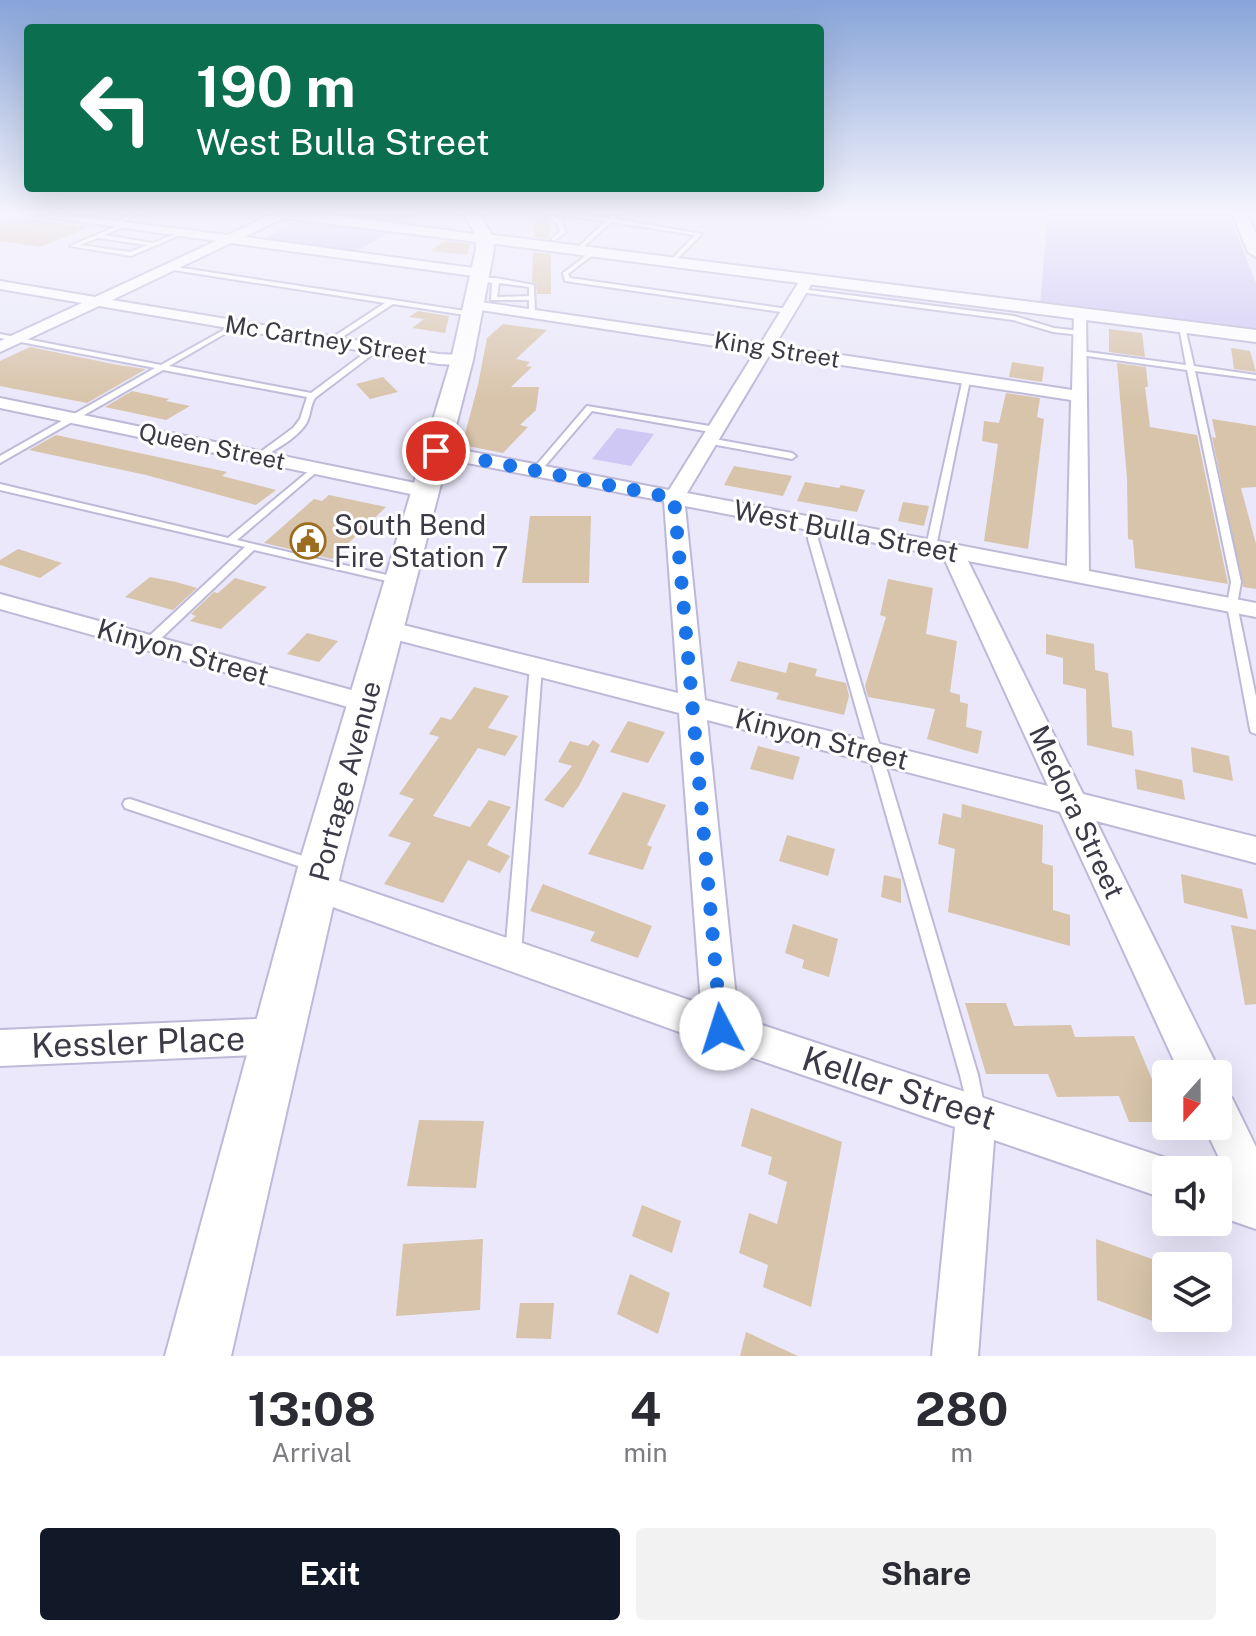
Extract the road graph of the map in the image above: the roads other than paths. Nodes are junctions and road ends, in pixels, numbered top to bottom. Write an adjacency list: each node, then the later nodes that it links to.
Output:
1 (158, 273): 11 (street)
2 (203, 273): 12 (lane)
3 (391, 273): 9 (street, King Street)
4 (483, 273): 9 (main road, Portage Avenue)
5 (566, 273): 10 (lane)
6 (713, 273): 10 (street)
7 (0, 285): 11 (street, Mc Cartney Street)
8 (512, 291): 9 (lane); 9 (lane); 13 (lane); 13 (lane)
9 (482, 292): 12 (lane); 13 (street, King Street); 25 (main road, Portage Avenue)
10 (799, 294): 14 (street); 23 (street)
11 (97, 302): 15 (street, Mc Cartney Street); 19 (street)
12 (391, 302): 20 (lane)
13 (532, 306): 23 (street, King Street)
14 (1080, 323): 16 (street); 24 (street)
15 (236, 325): 20 (street, Mc Cartney Street); 26 (lane)
16 (1182, 327): 18 (street); 27 (lane)
17 (0, 336): 19 (lane)
18 (1256, 336)
19 (17, 340): 21 (street); 26 (lane)
20 (333, 341): 22 (street, Mc Cartney Street)
21 (0, 347)
22 (377, 348): 25 (street, Mc Cartney Street); 30 (lane)
23 (765, 348): 29 (street, King Street); 34 (street)
24 (1080, 353): 27 (lane); 31 (street)
25 (462, 360): 39 (main road, Portage Avenue)
26 (162, 367): 30 (lane); 33 (lane)
27 (1190, 369): 28 (lane); 50 (lane)
28 (1256, 377)
29 (966, 380): 31 (street, King Street); 46 (lane)
30 (312, 396): 35 (lane)
31 (1080, 396): 47 (street)
32 (0, 403): 33 (street, Queen Street)
33 (73, 418): 35 (street, Queen Street); 37 (lane)
34 (713, 436): 36 (lane); 40 (lane); 42 (street)
35 (259, 456): 38 (street, Queen Street)
36 (792, 456)
37 (0, 460)
38 (316, 468): 39 (street, Queen Street); 44 (lane)
39 (430, 471): 40 (street, West Bulla Street); 48 (main road, Portage Avenue)
40 (536, 471): 42 (street, West Bulla Street)
41 (0, 487): 44 (lane)
42 (674, 498): 43 (street, West Bulla Street); 56 (street)
43 (816, 524): 46 (street, West Bulla Street); 58 (lane)
44 (230, 541): 45 (lane)
45 (252, 546): 48 (lane); 53 (lane)
46 (942, 549): 47 (street, West Bulla Street); 59 (street, Medora Street)
47 (1078, 575): 50 (street, West Bulla Street)
48 (400, 581): 52 (main road, Portage Avenue)
49 (0, 601): 53 (street, Kinyon Street)
50 (1232, 605): 51 (street, West Bulla Street); 57 (lane)
51 (1256, 610)
52 (387, 629): 54 (street, Kinyon Street); 55 (main road, Portage Avenue)
53 (149, 643): 55 (street, Kinyon Street)
54 (536, 666): 56 (street, Kinyon Street); 63 (lane)
55 (366, 703): 62 (main road, Portage Avenue)
56 (694, 706): 58 (street, Kinyon Street); 64 (street)
57 (1256, 729)
58 (875, 753): 59 (street, Kinyon Street); 68 (lane)
59 (1072, 803): 61 (street, Kinyon Street); 67 (street, Medora Street)
60 (130, 804): 62 (lane)
61 (1256, 850)
62 (318, 877): 63 (street, Keller Street); 65 (main road, Portage Avenue)
63 (512, 957): 64 (street, Keller Street)
64 (721, 1029): 68 (street, Keller Street)
65 (277, 1036): 66 (street, Kessler Place); 74 (main road, Portage Avenue)
66 (0, 1048)
67 (1193, 1060)
68 (976, 1113): 70 (street, Keller Street); 75 (street)
69 (1231, 1140): 71 (street)
70 (1152, 1173)
71 (1256, 1192)
72 (1232, 1200): 73 (street)
73 (1256, 1208)
74 (198, 1356)
75 (955, 1356)

